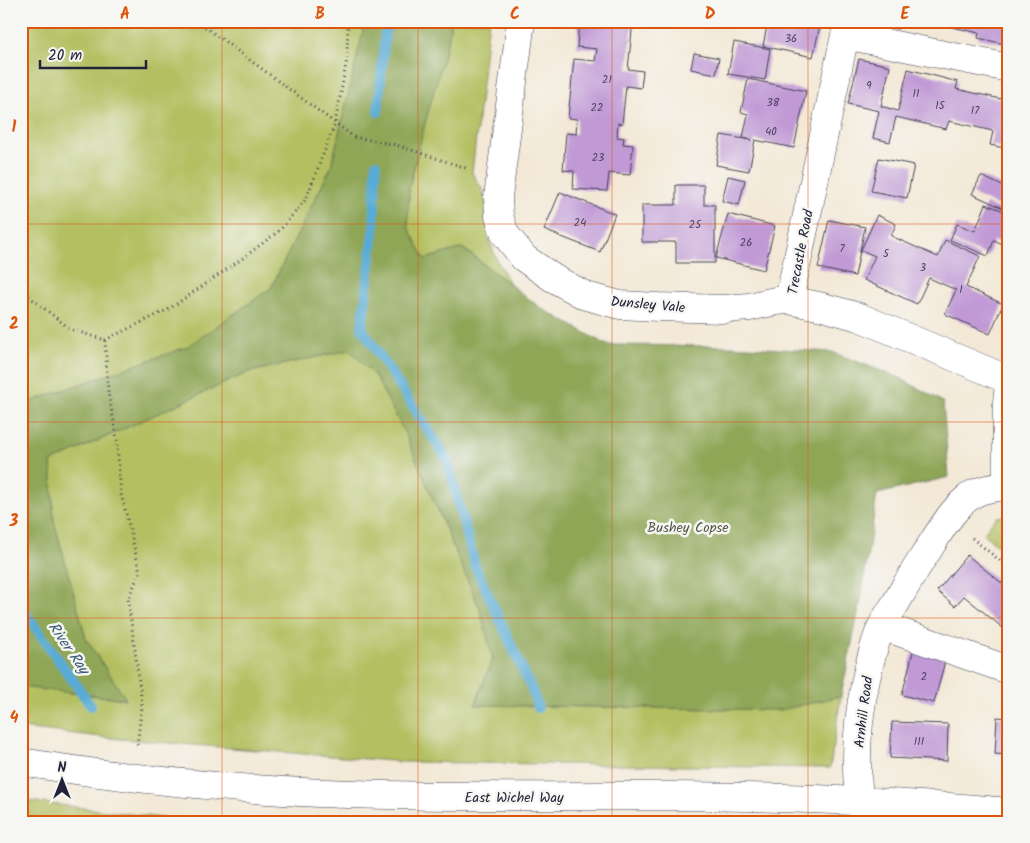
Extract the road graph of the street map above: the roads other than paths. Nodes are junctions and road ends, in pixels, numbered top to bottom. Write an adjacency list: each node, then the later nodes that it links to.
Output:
1 (521, 21): 4 (street, Dunsley Vale)
2 (847, 28): 3 (street, Trecastle Road); 4 (street, Trecastle Road)
3 (1009, 68)
4 (789, 300): 5 (street, Trecastle Road)
5 (1009, 380)
6 (1009, 385): 7 (street)
7 (1008, 487): 8 (street, Arnhill Road)
8 (882, 626): 9 (street); 11 (street, Arnhill Road)
9 (1009, 670)
10 (21, 762): 11 (street, East Wichel Way)
11 (861, 811): 12 (street, East Wichel Way)
12 (1009, 812)

